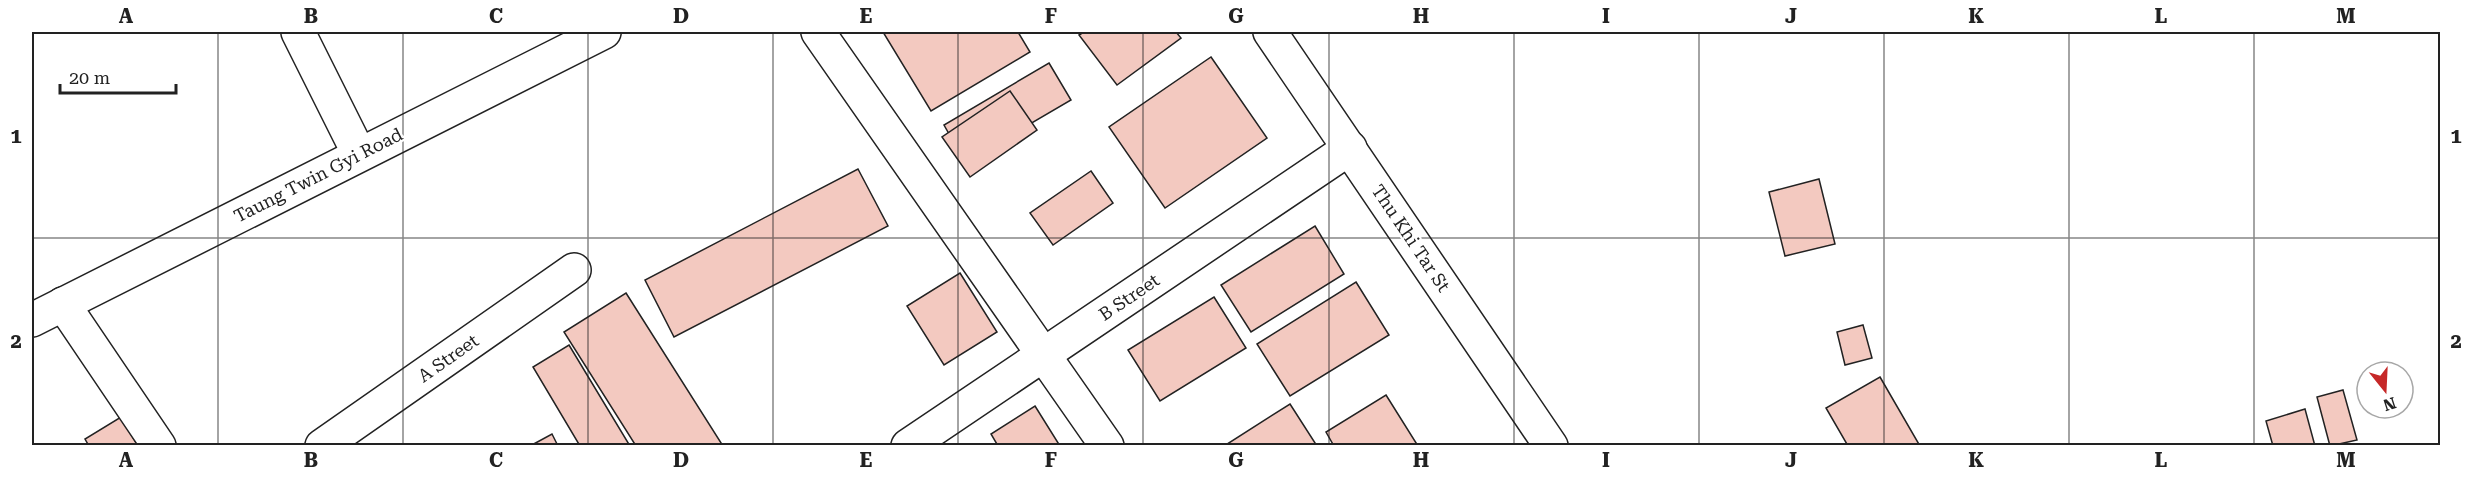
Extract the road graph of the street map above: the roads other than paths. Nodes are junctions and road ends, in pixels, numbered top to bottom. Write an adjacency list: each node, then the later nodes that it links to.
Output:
1 (298, 32): 6 (main road)
2 (604, 32): 6 (main road, Taung Twin Gyi Road)
3 (818, 32): 10 (main road)
4 (1270, 32): 5 (main road, Thu Khi Tar St)
5 (1350, 148): 10 (main road, B Street); 15 (main road, Thu Khi Tar St)
6 (359, 154): 8 (main road, Taung Twin Gyi Road)
7 (574, 270): 12 (main road, A Street)
8 (63, 304): 9 (main road, Taung Twin Gyi Road); 11 (main road)
9 (32, 320)
10 (1044, 353): 13 (main road, B Street); 14 (main road)
11 (159, 446)
12 (322, 446)
13 (908, 446)
14 (1107, 446)
15 (1551, 446)

